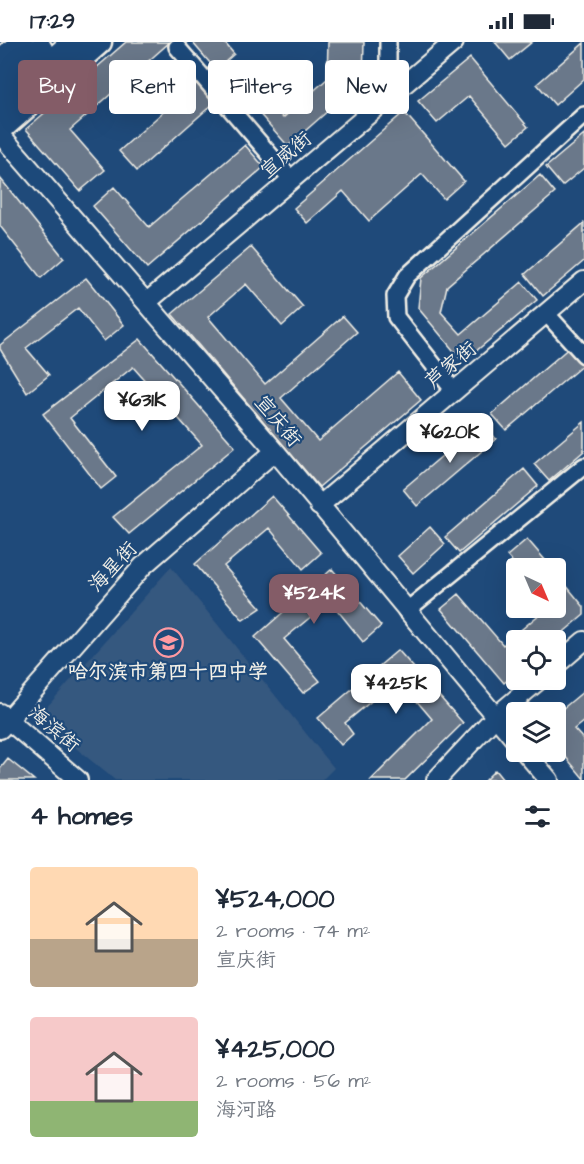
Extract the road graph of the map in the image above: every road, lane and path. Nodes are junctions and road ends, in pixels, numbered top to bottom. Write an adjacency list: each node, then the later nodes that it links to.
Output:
1 (22, 42): 9 (main road)
2 (48, 42): 11 (highway)
3 (74, 42): 12 (highway)
4 (100, 42): 15 (main road)
5 (388, 42): 8 (street)
6 (454, 42): 10 (street, 宣威街)
7 (177, 47): 16 (street)
8 (388, 60)
9 (0, 61)
10 (409, 80)
11 (0, 85)
12 (0, 108)
13 (369, 114): 16 (street, 宣威街)
14 (584, 115): 21 (street)
15 (0, 132): 18 (street, 宣庆街)
16 (291, 179): 18 (street, 宣威街)
17 (584, 281): 19 (street, 芦家街)
18 (147, 302): 22 (street, 宣庆街)
19 (546, 313): 20 (street); 21 (street, 芦家街)
20 (584, 355)
21 (454, 392): 24 (street, 芦家街)
22 (275, 452): 24 (street, 宣庆街); 30 (street, 海星街)
23 (584, 466): 25 (street)
24 (319, 506): 25 (street, 宣庆街)
25 (406, 611): 29 (street, 宣庆街)
26 (584, 641): 27 (street)
27 (566, 657)
28 (527, 690): 29 (street)
29 (495, 717): 31 (street, 宣庆街); 34 (street)
30 (3, 720): 33 (street, 海滨街)
31 (506, 730)
32 (534, 762): 35 (street)
33 (78, 780)
34 (436, 780)
35 (549, 780)

